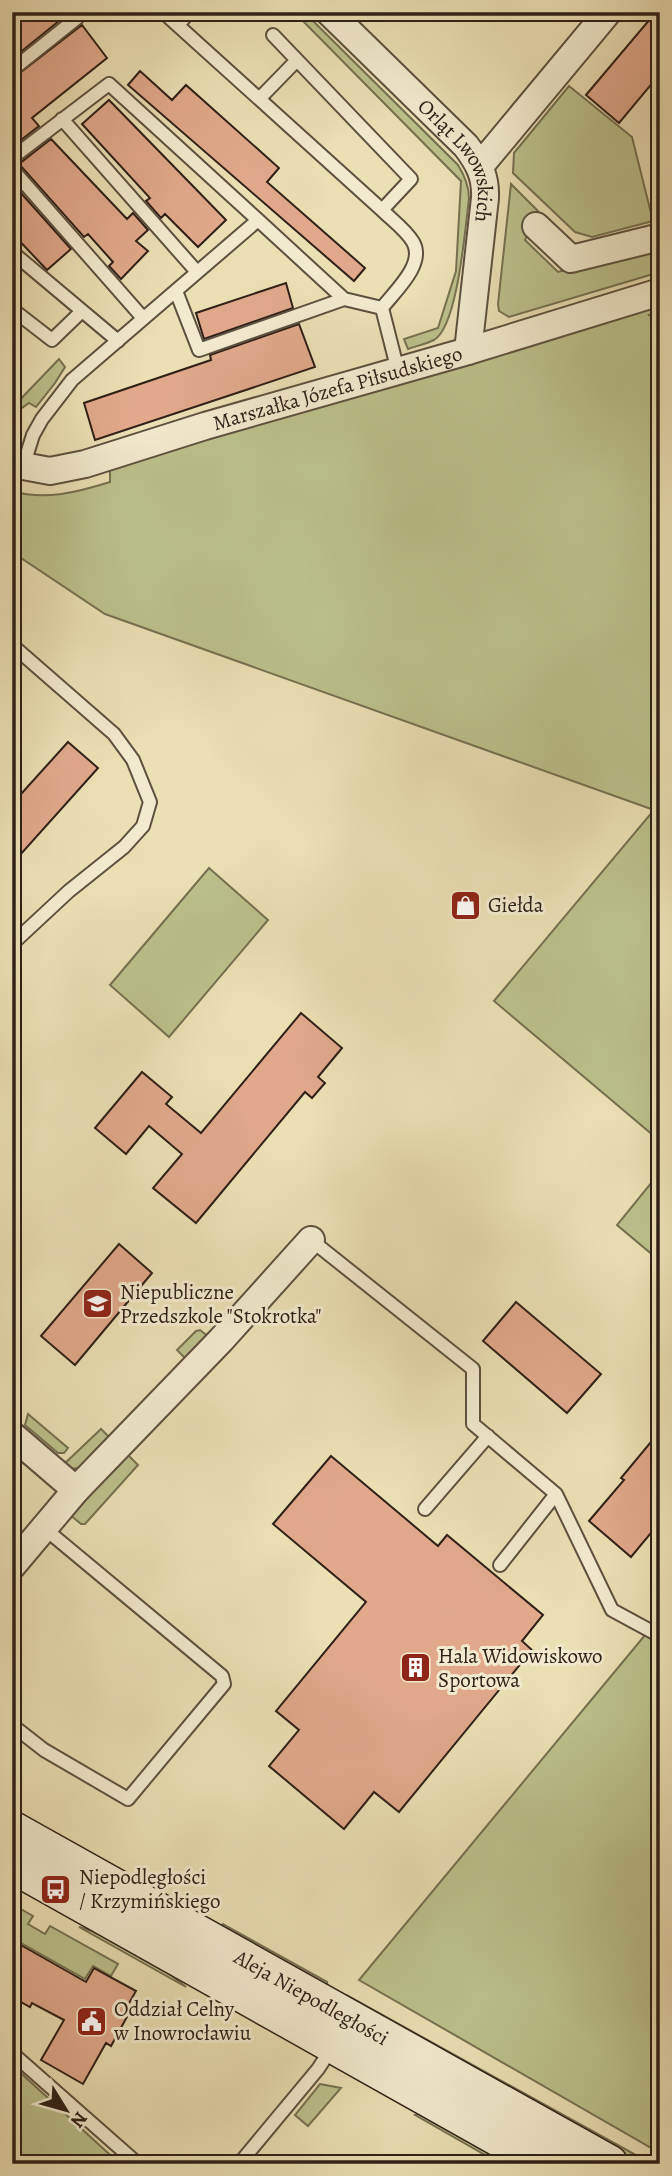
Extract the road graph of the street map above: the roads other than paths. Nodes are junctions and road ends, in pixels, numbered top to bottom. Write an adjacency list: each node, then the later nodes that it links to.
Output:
1 (163, 12): 6 (lane)
2 (189, 12): 6 (lane)
3 (329, 12): 13 (street, Orląt Lwowskich)
4 (608, 12): 13 (street)
5 (77, 18): 9 (lane)
6 (178, 25): 10 (lane)
7 (273, 35): 8 (lane)
8 (297, 60): 10 (lane); 15 (lane)
9 (12, 70)
10 (260, 98): 15 (lane)
11 (62, 119): 12 (lane); 16 (lane); 20 (lane)
12 (12, 158)
13 (480, 166): 29 (street, Orląt Lwowskich)
14 (12, 169): 27 (lane)
15 (382, 210): 24 (lane)
16 (258, 220): 20 (lane); 23 (lane)
17 (536, 226): 18 (street)
18 (660, 237)
19 (12, 252): 26 (lane)
20 (197, 272): 21 (lane)
21 (176, 291): 23 (lane); 27 (lane)
22 (660, 292): 29 (street, Marszałka Józefa Piłsudskiego)
23 (344, 299): 24 (lane)
24 (382, 308): 30 (lane)
25 (12, 309): 26 (lane)
26 (82, 311): 28 (lane)
27 (144, 318): 28 (lane)
28 (118, 341): 31 (lane)
29 (468, 351): 30 (street, Marszałka Józefa Piłsudskiego)
30 (398, 371): 31 (street, Marszałka Józefa Piłsudskiego)
31 (18, 465)
32 (12, 645): 33 (lane)
33 (12, 944)
34 (311, 1240): 36 (lane); 37 (street)
35 (12, 1435): 37 (street)
36 (488, 1436): 38 (lane); 39 (lane)
37 (76, 1490): 40 (street)
38 (556, 1494): 41 (lane); 43 (lane)
39 (425, 1509)
40 (44, 1528): 42 (street); 44 (lane)
41 (500, 1565)
42 (12, 1566)
43 (660, 1636)
44 (12, 1725)
45 (12, 1830): 52 (street, Aleja Niepodległości)
46 (12, 1864): 47 (street, Aleja Niepodległości)
47 (333, 2046): 50 (lane); 51 (street, Aleja Niepodległości)
48 (12, 2053): 49 (lane)
49 (138, 2164)
50 (239, 2164)
51 (546, 2164)
52 (609, 2164)

